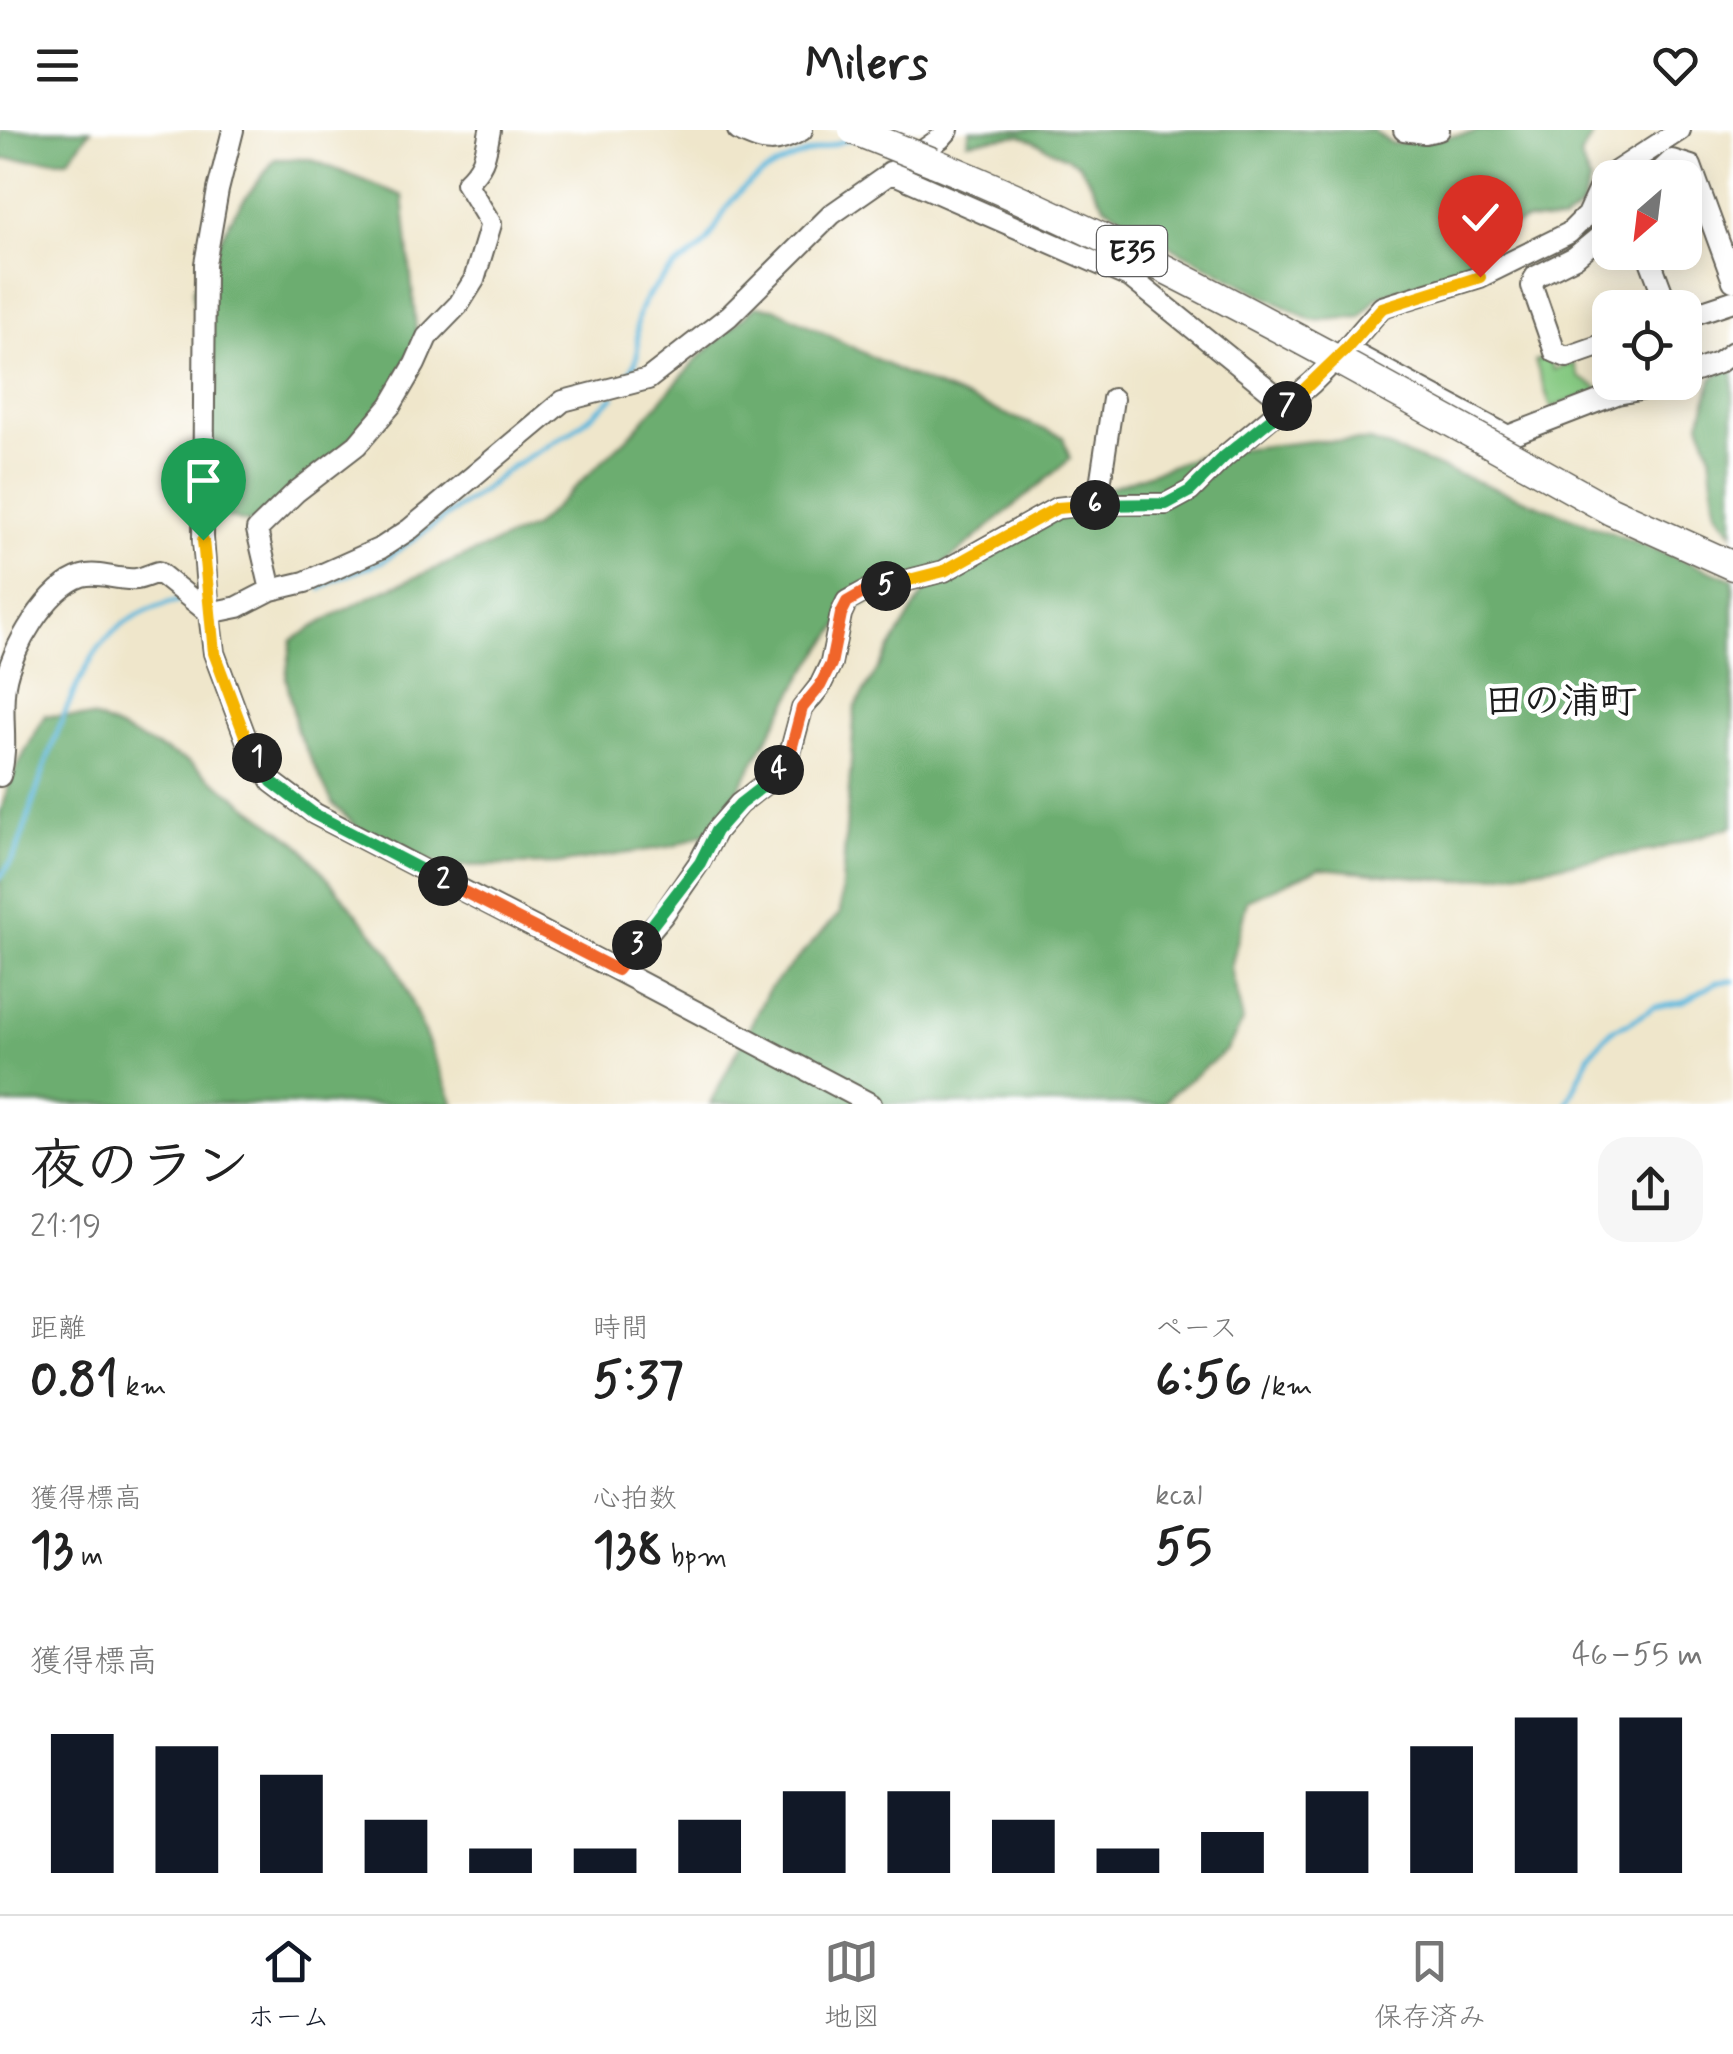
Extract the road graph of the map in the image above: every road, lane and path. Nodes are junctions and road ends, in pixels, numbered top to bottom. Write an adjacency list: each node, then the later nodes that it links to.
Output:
1 (233, 130): 26 (street)
2 (490, 130): 25 (street)
3 (738, 130): 4 (street)
4 (802, 130)
5 (853, 130): 17 (highway, E35, bridge)
6 (948, 130): 10 (street)
7 (1404, 130): 8 (street)
8 (1438, 130)
9 (1680, 130): 17 (street)
10 (890, 172): 22 (street); 25 (street)
11 (1702, 196): 13 (street)
12 (1592, 243): 16 (street)
13 (1733, 280)
14 (1733, 301): 15 (street)
15 (1702, 311)
16 (1592, 348)
17 (1336, 351): 21 (street); 22 (street); 24 (highway, E35, bridge)
18 (1733, 352): 19 (street)
19 (1702, 368)
20 (1114, 399): 23 (street)
21 (1601, 400)
22 (1288, 405): 23 (street)
23 (1097, 505): 28 (street)
24 (1732, 555)
25 (271, 590): 26 (street)
26 (209, 613): 27 (street); 28 (street)
27 (0, 776)
28 (617, 970): 29 (street)
29 (871, 1104)

